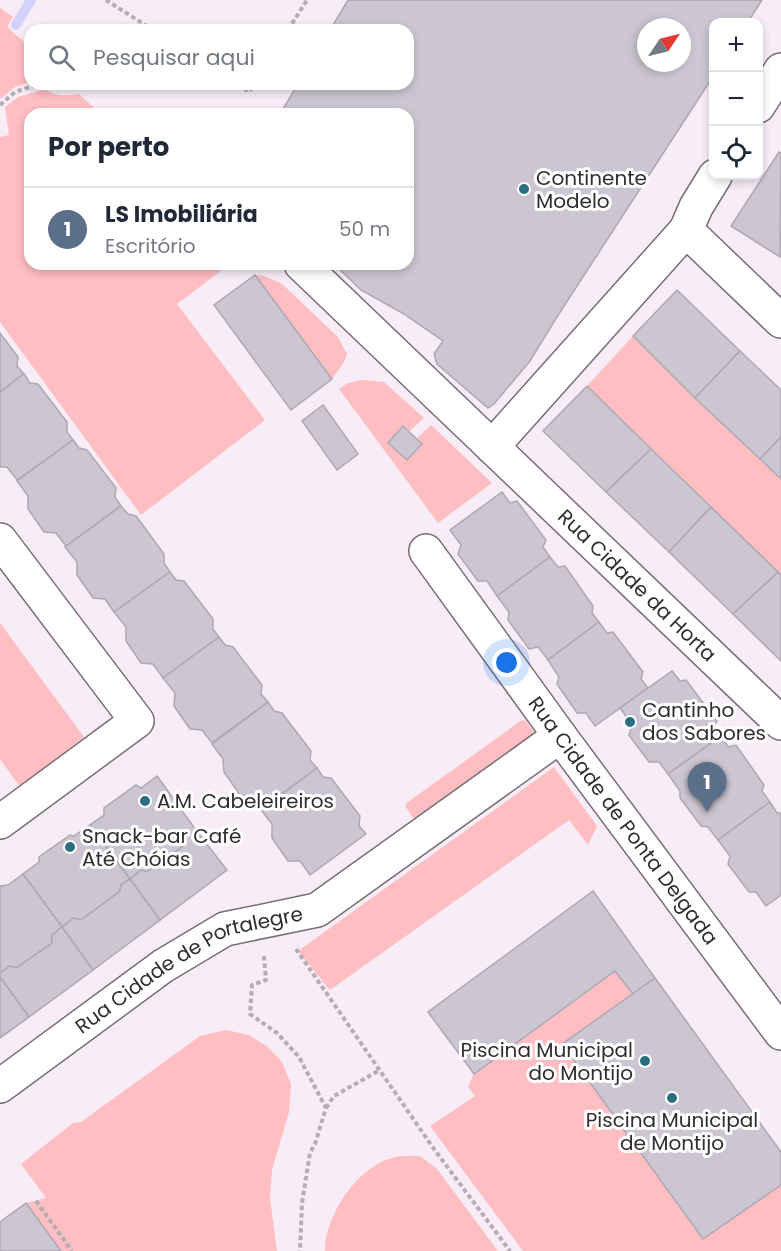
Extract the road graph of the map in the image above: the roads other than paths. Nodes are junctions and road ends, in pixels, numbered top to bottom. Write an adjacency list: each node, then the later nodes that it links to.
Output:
1 (781, 70): 2 (street)
2 (763, 99)
3 (713, 180): 4 (street)
4 (686, 230): 6 (street); 7 (street)
5 (307, 270): 7 (street, Rua Cidade da Horta)
6 (781, 321)
7 (492, 447): 10 (street, Rua Cidade da Horta)
8 (0, 540): 12 (street)
9 (426, 550): 11 (street, Rua Cidade de Ponta Delgada)
10 (781, 723)
11 (560, 736): 13 (street, Rua Cidade de Ponta Delgada); 14 (street, Rua Cidade de Portalegre)
12 (0, 822)
13 (781, 1033)
14 (0, 1086)

